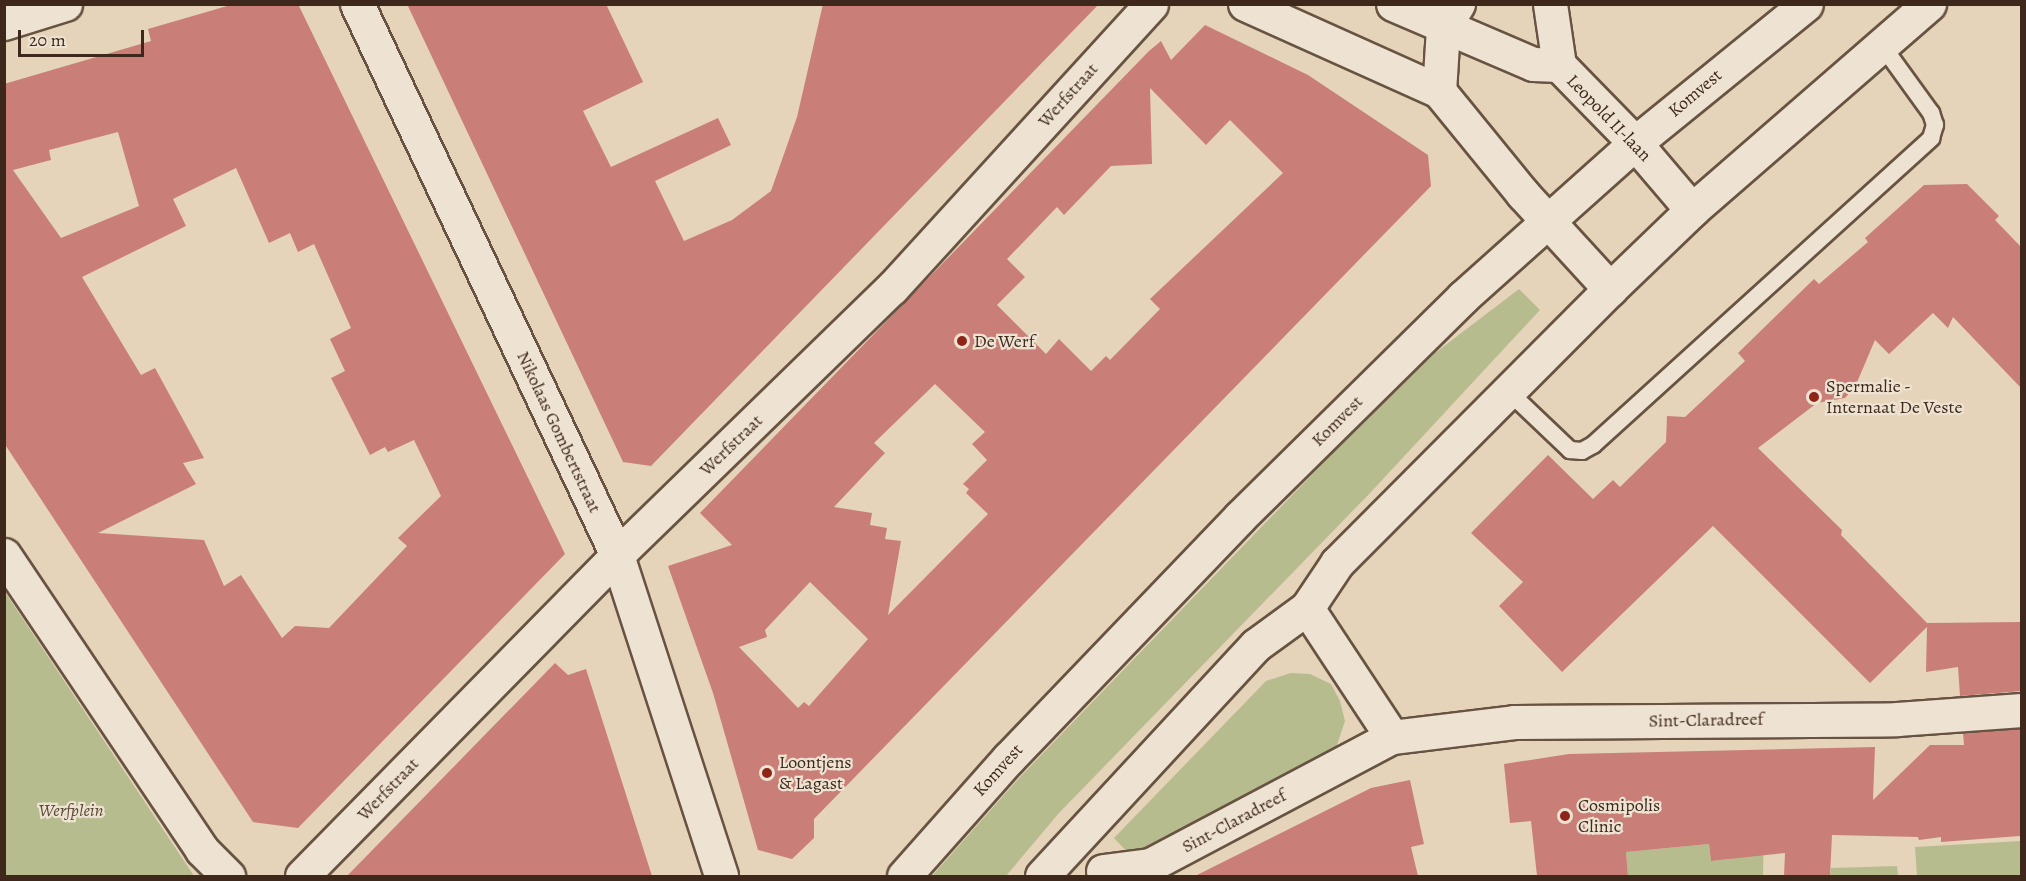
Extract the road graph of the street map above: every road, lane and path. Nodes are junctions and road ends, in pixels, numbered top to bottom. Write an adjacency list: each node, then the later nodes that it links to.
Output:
1 (65, 4): 10 (street)
2 (357, 4): 20 (street, Nikolaas Gombertstraat)
3 (1151, 4): 20 (street, Werfstraat)
4 (1245, 4): 13 (street)
5 (1393, 4): 9 (street, Leopold II-laan)
6 (1550, 4): 12 (street)
7 (1806, 4): 14 (street, Komvest)
8 (1929, 4): 11 (street)
9 (1451, 16): 12 (street, Leopold II-laan); 13 (street)
10 (4, 22)
11 (1881, 44): 15 (street); 18 (lane)
12 (1559, 65): 14 (street, Leopold II-laan)
13 (1439, 91): 16 (street)
14 (1635, 143): 15 (street, Leopold II-laan); 16 (street, Komvest)
15 (1692, 210): 17 (street)
16 (1547, 221): 17 (street); 29 (street, Komvest)
17 (1610, 289): 18 (street)
18 (1508, 391): 21 (street)
19 (4, 555): 26 (street)
20 (617, 555): 27 (street, Werfstraat); 28 (street, Nikolaas Gombertstraat)
21 (1307, 608): 23 (street); 24 (street)
22 (2022, 710): 23 (street, Sint-Claradreef)
23 (1392, 737): 25 (street, Sint-Claradreef)
24 (1085, 826): 25 (street); 30 (street)
25 (1101, 874)
26 (228, 876)
27 (302, 876)
28 (721, 876)
29 (904, 876)
30 (1042, 876)

